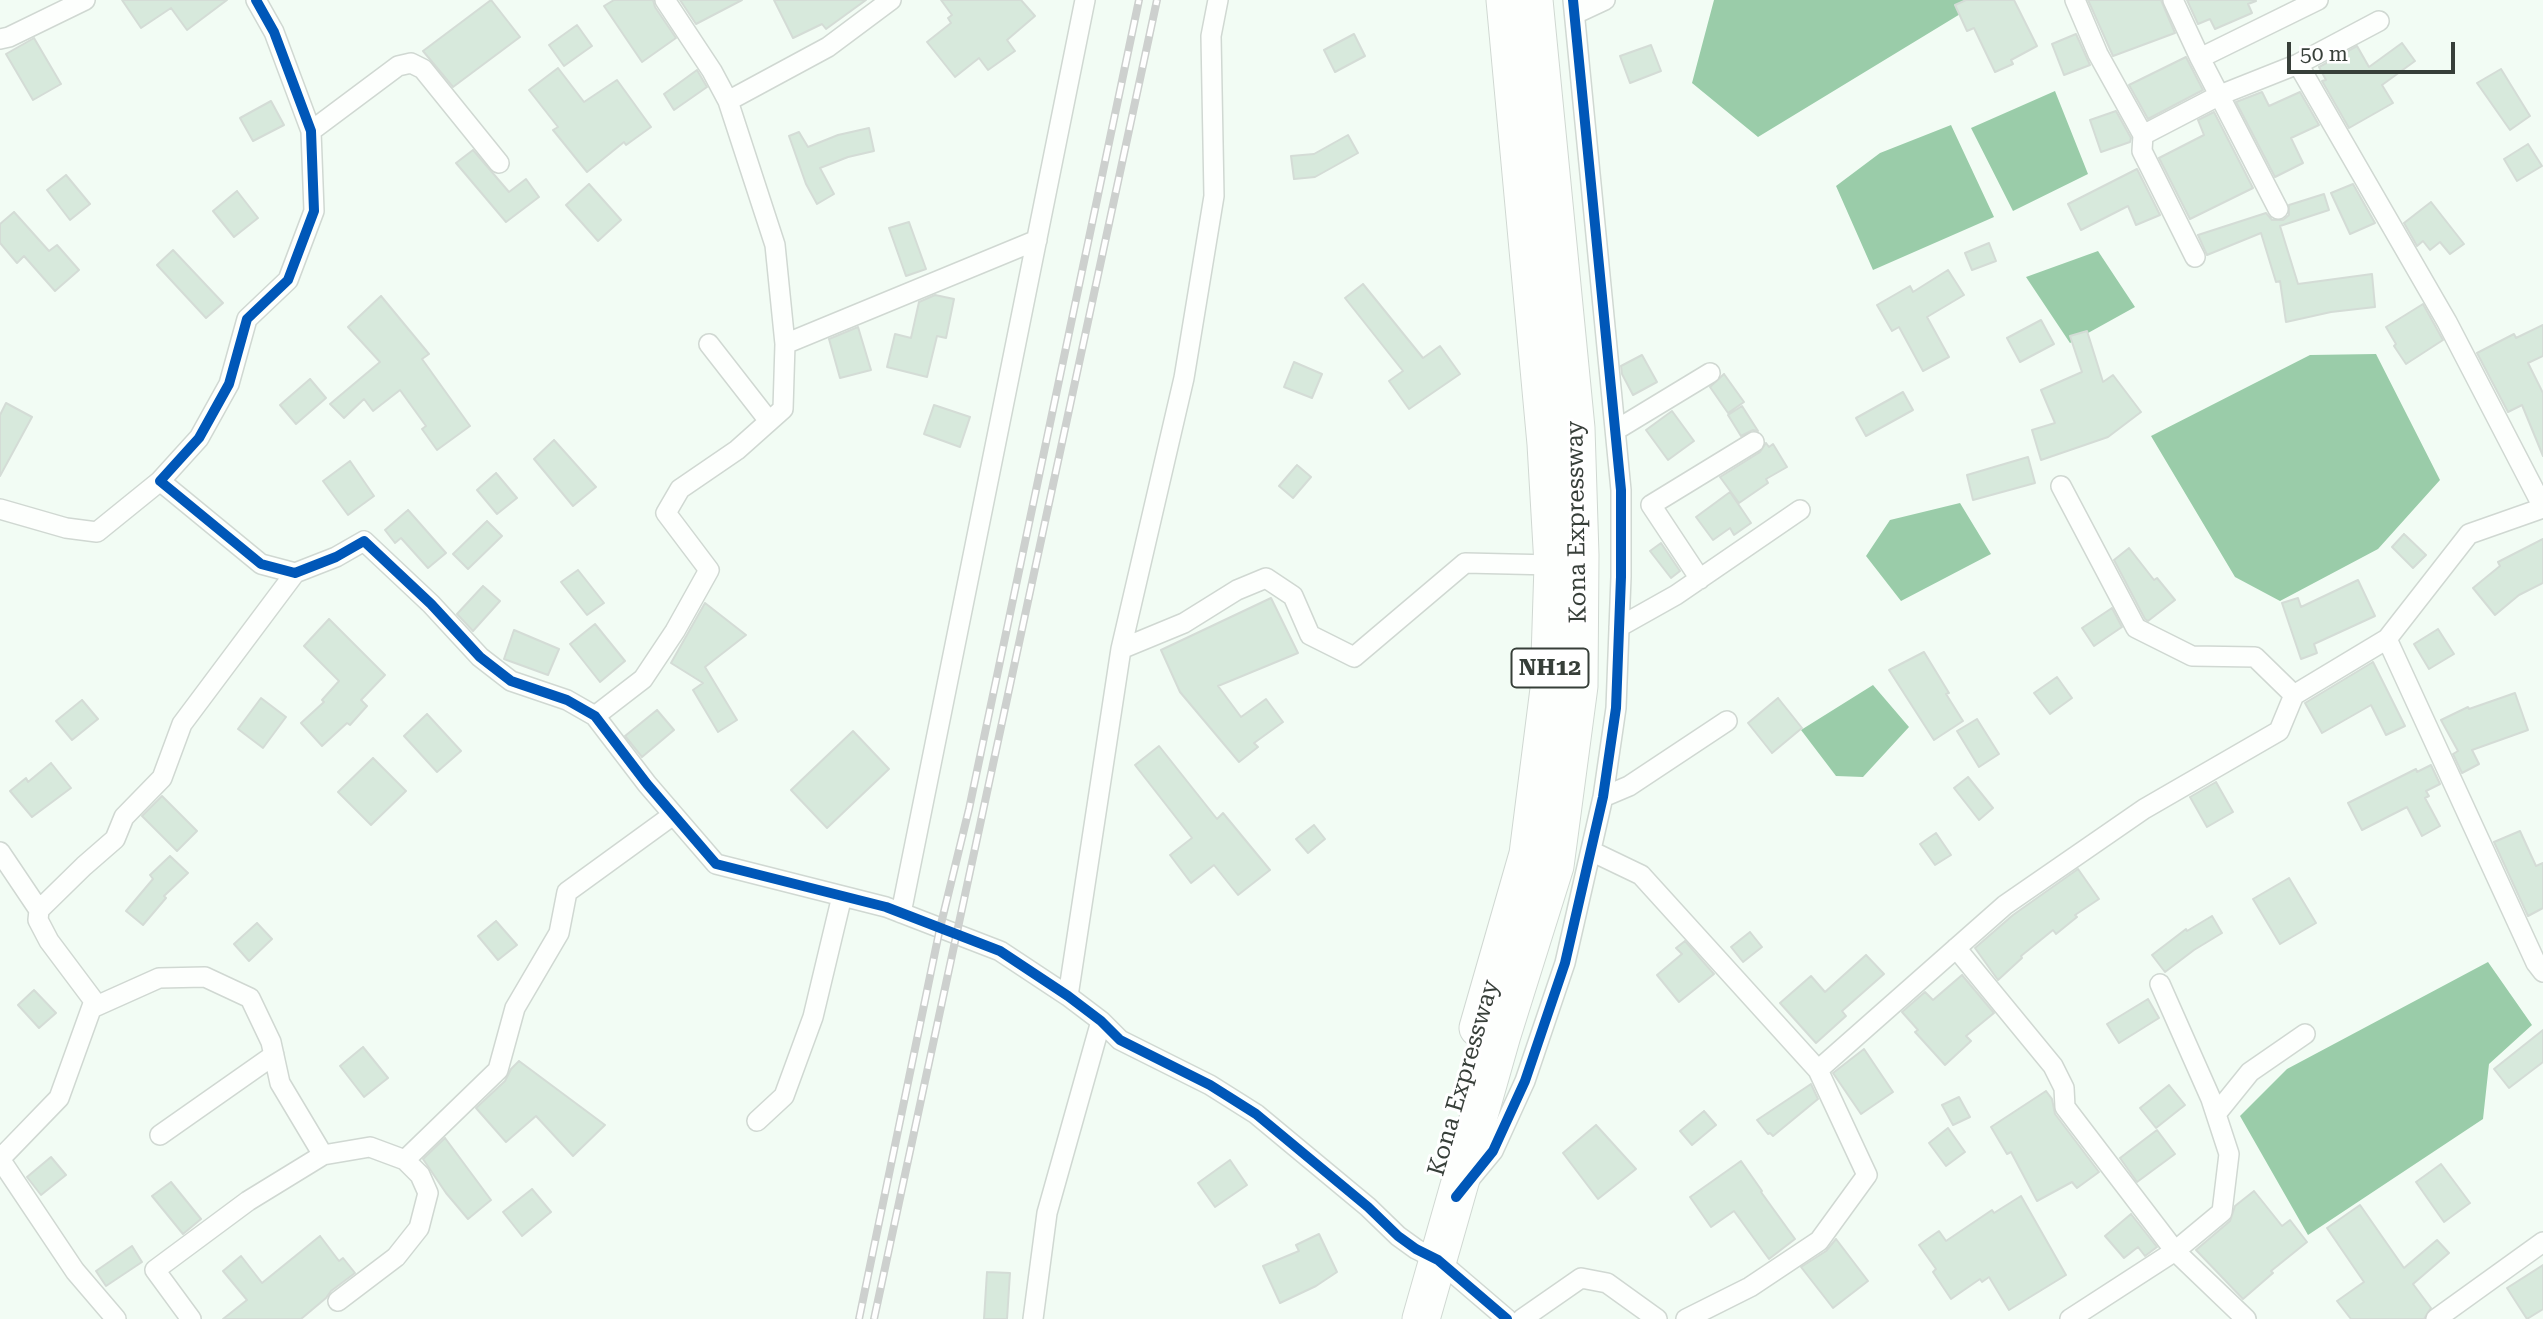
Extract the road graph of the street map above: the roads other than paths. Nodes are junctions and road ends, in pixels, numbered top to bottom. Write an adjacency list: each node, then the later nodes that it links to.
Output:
1 (85, 0): 15 (street)
2 (256, 0): 20 (street)
3 (665, 0): 19 (street)
4 (891, 0): 19 (street)
5 (1084, 0): 24 (street)
6 (1217, 0): 42 (street)
7 (1505, 0): 37 (highway, Kona Expressway / NH12)
8 (1534, 0): 67 (highway, Kona Expressway / NH12)
9 (1605, 0): 13 (street)
10 (2075, 0): 21 (street)
11 (2173, 0): 16 (street)
12 (2318, 0): 16 (street)
13 (1574, 7): 30 (street)
14 (2379, 21): 17 (street)
15 (0, 39)
16 (2200, 58): 18 (street)
17 (2298, 64): 18 (street); 34 (street)
18 (2220, 95): 21 (street); 23 (street)
19 (728, 101): 27 (street)
20 (311, 131): 22 (street); 32 (street)
21 (2143, 135): 25 (street)
22 (499, 163)
23 (2278, 209)
24 (1037, 240): 27 (street); 52 (street)
25 (2195, 257)
26 (709, 344): 29 (street)
27 (785, 344): 29 (street)
28 (1710, 373): 30 (street)
29 (769, 421): 44 (street)
30 (1616, 430): 40 (street)
31 (1754, 442): 39 (street)
32 (160, 481): 35 (street); 38 (street)
33 (2061, 486): 43 (street)
34 (2543, 508): 41 (street)
35 (0, 509)
36 (1800, 510): 39 (street)
37 (1553, 565): 42 (street); 70 (highway, Kona Expressway / NH12)
38 (295, 573): 44 (street); 51 (street)
39 (1700, 579): 40 (street)
40 (1619, 627): 46 (street)
41 (2387, 639): 43 (street); 54 (street)
42 (1121, 649): 56 (street)
43 (2294, 695): 53 (street)
44 (595, 716): 47 (street)
45 (1727, 721): 46 (street)
46 (1603, 797): 48 (street)
47 (673, 815): 50 (street); 66 (street)
48 (1591, 851): 61 (street); 67 (street)
49 (0, 852): 51 (street)
50 (842, 896): 52 (street); 63 (street)
51 (39, 910): 57 (street)
52 (901, 913): 56 (street)
53 (1956, 948): 61 (street); 69 (street)
54 (2543, 972)
55 (2160, 984): 62 (street)
56 (1068, 996): 58 (street)
57 (92, 1008): 60 (street); 72 (street)
58 (1101, 1021): 70 (street); 74 (street)
59 (2305, 1034): 62 (street)
60 (274, 1055): 64 (street); 65 (street)
61 (1818, 1070): 80 (street)
62 (2216, 1114): 69 (street)
63 (757, 1121)
64 (160, 1135)
65 (323, 1156): 66 (street); 73 (street)
66 (405, 1160): 71 (street)
67 (1456, 1197): 70 (highway, Kona Expressway / NH12)
68 (2543, 1242): 83 (street)
69 (2175, 1251): 81 (street); 82 (street)
70 (1427, 1255): 75 (highway, Kona Expressway / NH12); 76 (highway, Kona Expressway / NH12); 77 (street)
71 (338, 1301)
72 (117, 1319)
73 (191, 1319)
74 (1033, 1319)
75 (1396, 1319)
76 (1421, 1319)
77 (1507, 1319)
78 (1522, 1319): 79 (street)
79 (1657, 1319)
80 (1686, 1319)
81 (2070, 1319)
82 (2246, 1319)
83 (2436, 1319)

